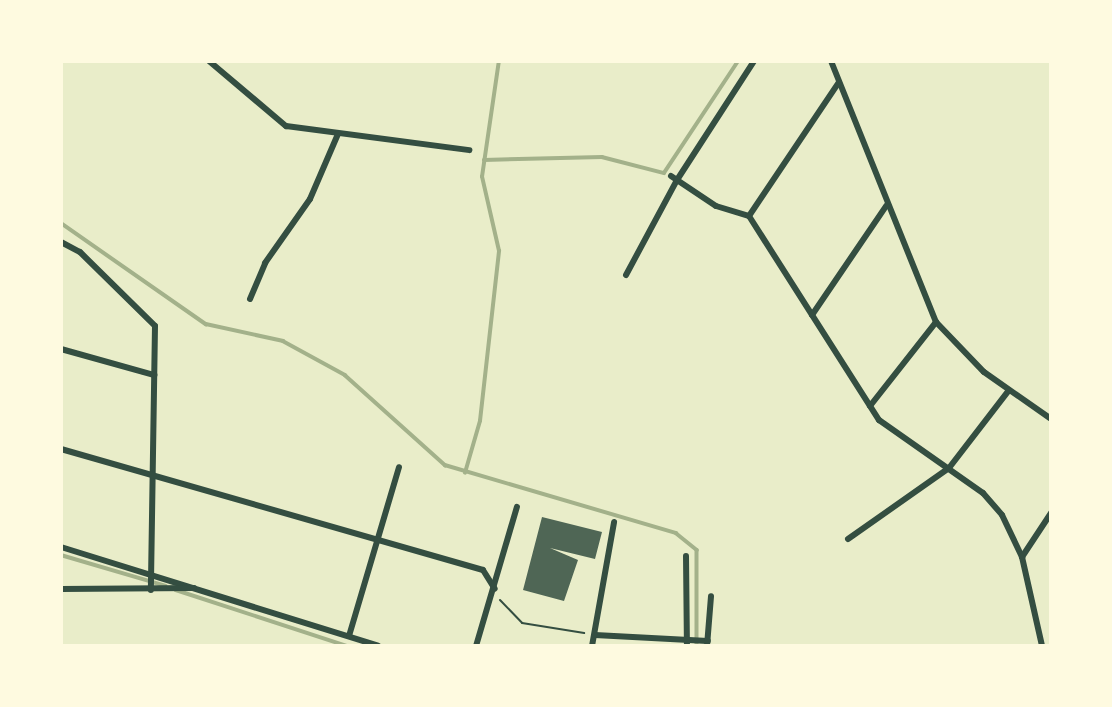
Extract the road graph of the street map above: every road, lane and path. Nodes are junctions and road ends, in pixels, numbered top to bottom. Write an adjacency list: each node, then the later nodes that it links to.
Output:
1 (209, 61): 5 (street)
2 (754, 61): 7 (street)
3 (831, 61): 4 (street)
4 (839, 82): 8 (street); 9 (street)
5 (338, 134): 6 (street); 12 (street)
6 (469, 150)
7 (674, 178): 9 (street); 11 (street)
8 (886, 206): 13 (street); 14 (street)
9 (749, 216): 13 (street)
10 (61, 242): 16 (street)
11 (626, 275)
12 (250, 299)
13 (812, 314): 18 (street)
14 (936, 322): 17 (street); 18 (street)
15 (61, 349): 16 (street)
16 (154, 376): 23 (street)
17 (1009, 390): 19 (street); 22 (street)
18 (870, 406): 22 (street)
19 (1051, 419)
20 (61, 449): 23 (street)
21 (399, 467): 28 (street)
22 (949, 468): 27 (street); 31 (street)
23 (155, 477): 28 (street); 32 (street)
24 (517, 508): 36 (street)
25 (1051, 513): 31 (street)
26 (614, 522): 38 (street)
27 (848, 539)
28 (377, 540): 36 (street); 39 (street)
29 (61, 547): 32 (street)
30 (686, 555): 40 (street)
31 (1022, 557): 45 (street)
32 (154, 575): 33 (street); 35 (street)
33 (200, 587): 35 (street); 39 (street)
34 (61, 589): 35 (street)
35 (151, 590)
36 (495, 590): 38 (path); 43 (street)
37 (711, 596): 41 (street)
38 (595, 635): 40 (street); 44 (street)
39 (349, 636): 42 (street)
40 (687, 643): 41 (street)
41 (708, 643)
42 (378, 646)
43 (476, 646)
44 (592, 646)
45 (1042, 646)

